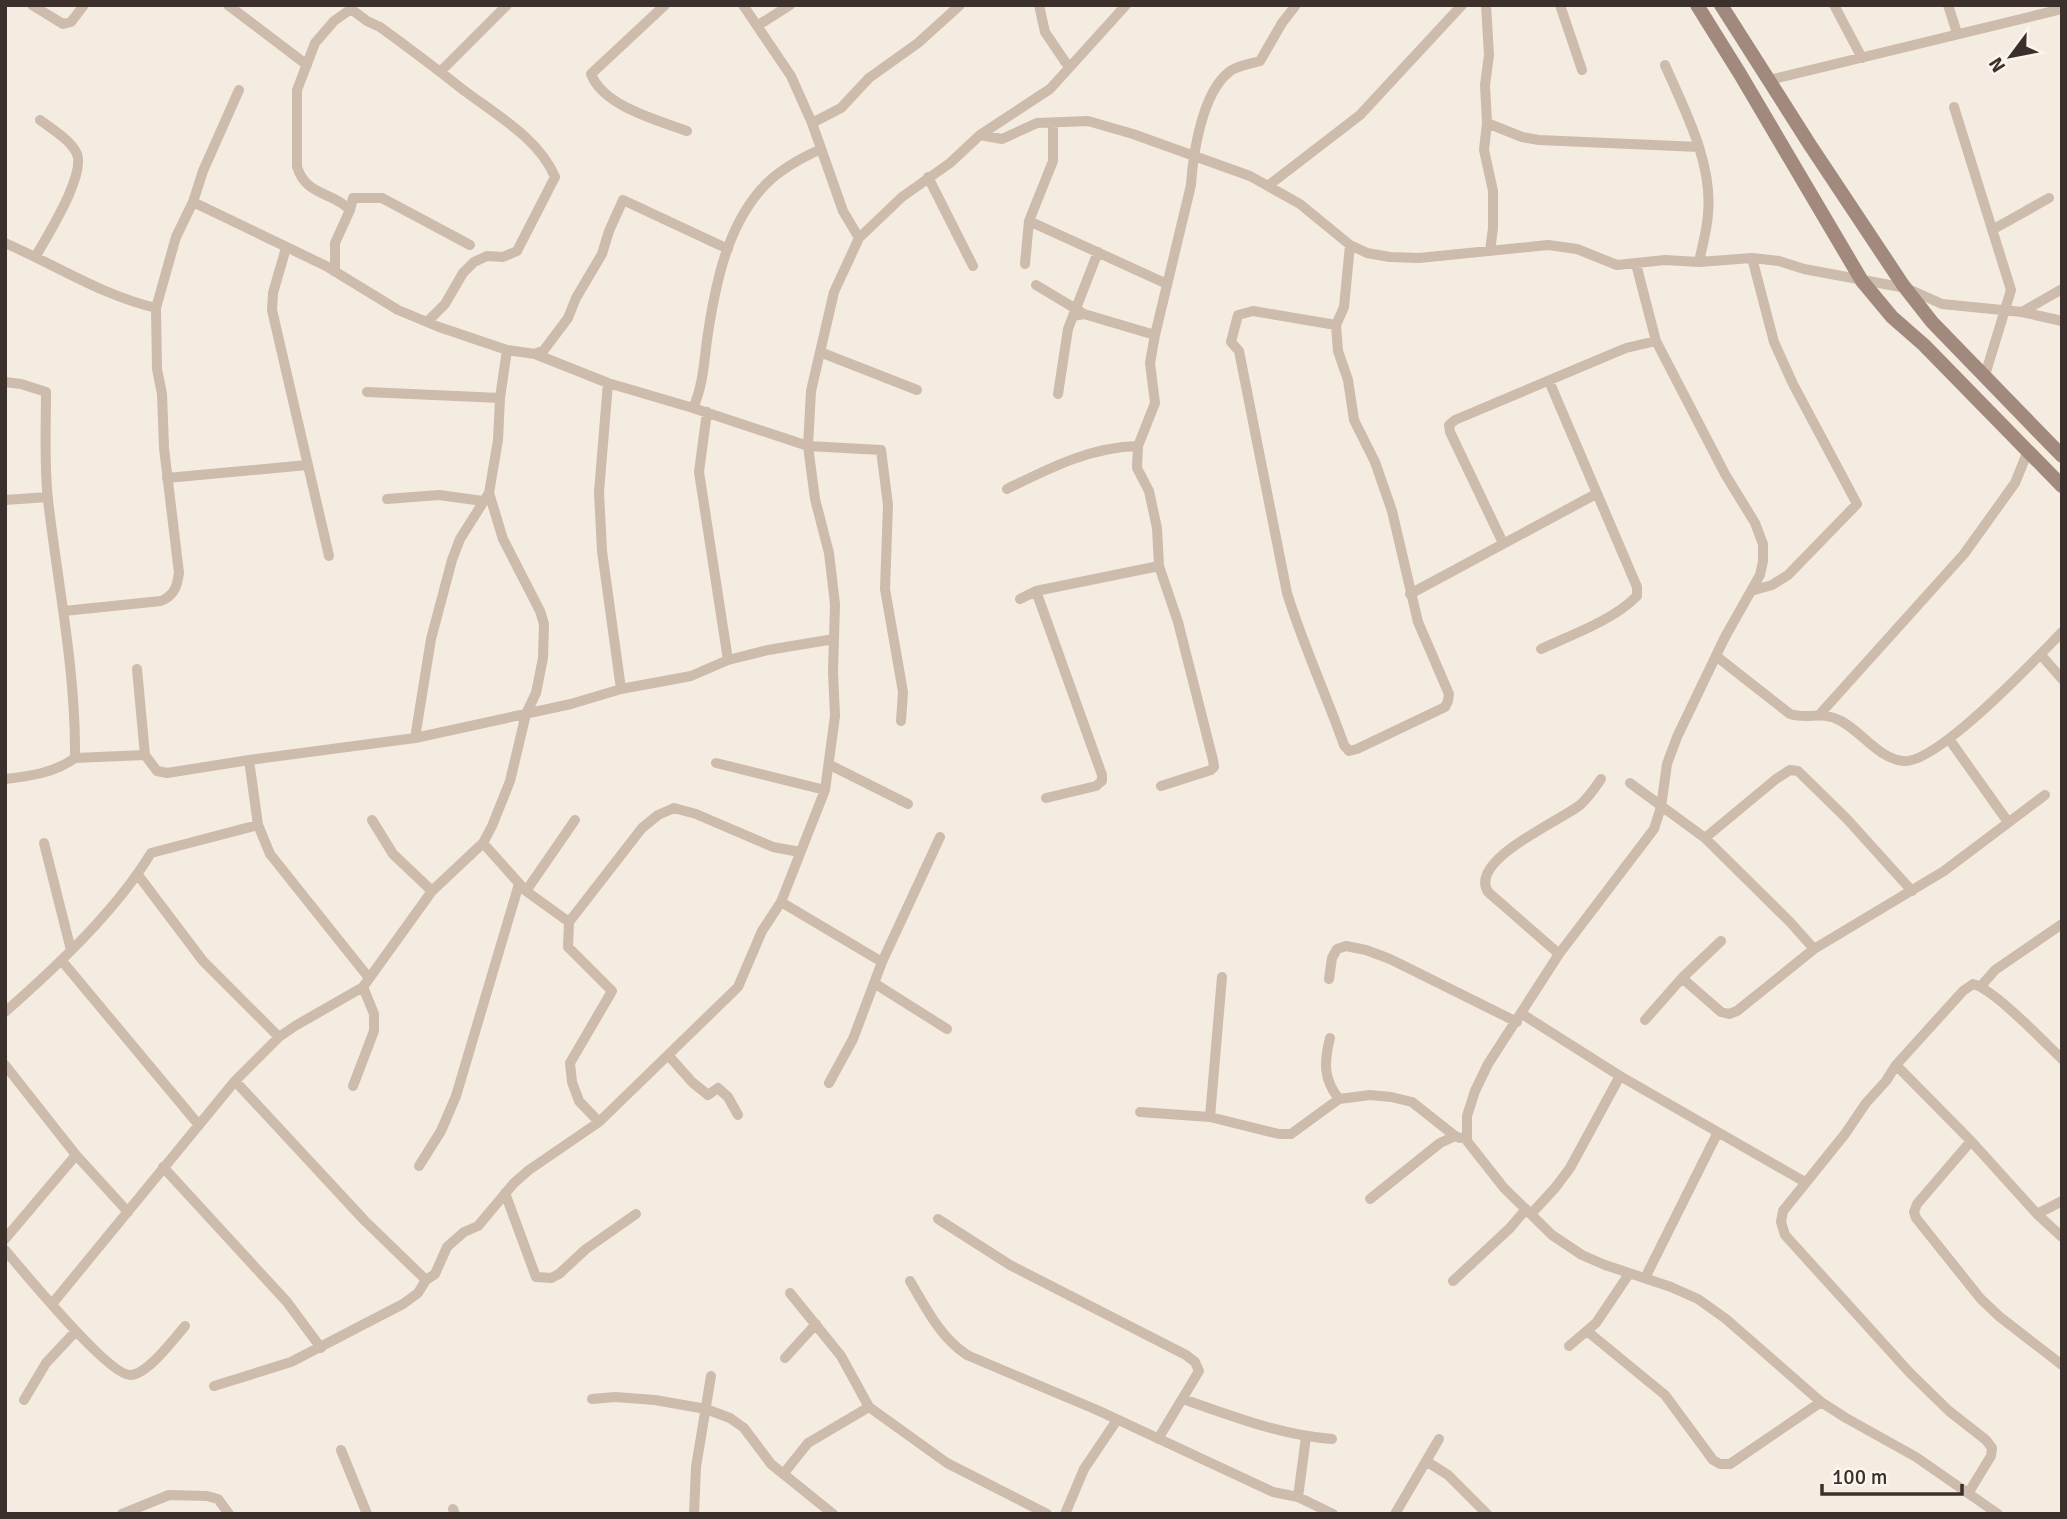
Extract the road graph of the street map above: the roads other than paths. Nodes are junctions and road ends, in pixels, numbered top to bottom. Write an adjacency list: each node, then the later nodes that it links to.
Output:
1 (32, 5): 2 (street)
2 (85, 5)
3 (228, 5): 25 (street)
4 (507, 5): 29 (street)
5 (665, 5): 37 (street)
6 (743, 5): 22 (street)
7 (790, 5): 22 (street)
8 (960, 5): 34 (street)
9 (1039, 5): 27 (street)
10 (1110, 5): 21 (street)
11 (1126, 5): 21 (street)
12 (1296, 5): 41 (street)
13 (1462, 5): 43 (street)
14 (1486, 5): 36 (street)
15 (1560, 5): 28 (street)
16 (1697, 5): 64 (street)
17 (1721, 5): 30 (street)
18 (1835, 5): 24 (street)
19 (1948, 5): 23 (street)
20 (2062, 9): 23 (street)
21 (1117, 15): 27 (street)
22 (757, 26): 34 (street)
23 (1957, 33): 24 (street)
24 (1862, 58): 30 (street)
25 (307, 65): 29 (street); 46 (street)
26 (1665, 65): 39 (street)
27 (1068, 66): 38 (street)
28 (1582, 71)
29 (440, 72): 74 (street)
30 (1769, 80): 67 (street)
31 (239, 90): 45 (street)
32 (1954, 107): 48 (street)
33 (40, 120): 57 (street)
34 (812, 123): 40 (street)
35 (1053, 123): 38 (street); 41 (street); 47 (street)
36 (1488, 123): 39 (street); 55 (street)
37 (687, 131)
38 (980, 135): 42 (street)
39 (1699, 147): 59 (street)
40 (821, 149): 49 (street); 54 (street)
41 (1193, 156): 43 (street); 66 (street)
42 (928, 177): 49 (street); 62 (street)
43 (1269, 185): 52 (street)
44 (2049, 198): 48 (street)
45 (193, 202): 53 (street); 69 (street)
46 (350, 210): 51 (street); 63 (street)
47 (1029, 221): 56 (street); 60 (street)
48 (1992, 230): 70 (street)
49 (859, 238): 79 (street)
50 (5, 243): 57 (street)
51 (470, 245)
52 (1350, 245): 55 (street); 75 (street)
53 (286, 248): 63 (street); 95 (street)
54 (728, 249): 80 (street); 89 (street)
55 (1490, 251): 61 (street)
56 (1098, 252): 66 (street); 72 (street)
57 (36, 256): 69 (street)
58 (1752, 258): 59 (street); 64 (street); 108 (street)
59 (1699, 262): 61 (street)
60 (1025, 264)
61 (1636, 264): 77 (street)
62 (972, 266)
63 (335, 272): 74 (street)
64 (1862, 281): 67 (street); 93 (street)
65 (1036, 285): 72 (street)
66 (1167, 285): 76 (street)
67 (1906, 288): 70 (street); 81 (street)
68 (2062, 289): 71 (street)
69 (156, 308): 96 (street)
70 (2003, 311): 71 (street); 81 (street)
71 (2022, 312): 73 (street)
72 (1078, 313): 76 (street); 87 (street)
73 (2062, 321)
74 (427, 322): 78 (street)
75 (1336, 325): 109 (street); 109 (street)
76 (1156, 335): 92 (street)
77 (1656, 341): 82 (street); 108 (street)
78 (507, 350): 80 (street); 88 (street)
79 (820, 352): 85 (street); 91 (street)
80 (535, 354): 84 (street)
81 (1985, 375): 94 (street)
82 (1549, 381): 99 (street); 104 (street)
83 (5, 382): 100 (street)
84 (608, 383): 89 (street); 120 (street)
85 (917, 390)
86 (367, 392): 88 (street)
87 (1058, 394)
88 (500, 398): 101 (street)
89 (693, 408): 90 (street)
90 (706, 412): 91 (street); 117 (street)
91 (808, 446): 113 (street); 123 (street)
92 (1138, 446): 98 (street); 106 (street)
93 (2028, 451): 97 (street); 122 (street)
94 (2062, 456)
95 (307, 465): 96 (street); 105 (street)
96 (167, 478): 111 (street)
97 (2062, 486)
98 (1007, 489)
99 (1596, 494): 104 (street); 114 (street)
100 (48, 497): 103 (street); 111 (street)
101 (486, 497): 102 (street); 121 (street); 124 (street)
102 (387, 499)
103 (5, 500)
104 (1503, 543): 109 (street)
105 (329, 556)
106 (1159, 566): 107 (street); 134 (street)
107 (1036, 591): 110 (street); 137 (street)
108 (1751, 592): 116 (street)
109 (1410, 594)
110 (1020, 599)
111 (64, 611): 127 (street)
112 (2062, 632): 115 (street)
113 (834, 639): 117 (street); 130 (street)
114 (1541, 649)
115 (2041, 655): 119 (street); 125 (street)
116 (1716, 656): 122 (street); 139 (street)
117 (728, 660): 120 (street)
118 (137, 669): 126 (street)
119 (2062, 679)
120 (621, 689): 121 (street)
121 (526, 714): 124 (street); 147 (street)
122 (1820, 714): 125 (street)
123 (901, 722)
124 (415, 738): 128 (street)
125 (1950, 739): 142 (street)
126 (145, 755): 127 (street); 128 (street)
127 (75, 758): 131 (street)
128 (250, 760): 143 (street)
129 (716, 763): 135 (street)
130 (830, 765): 135 (street); 138 (street)
131 (5, 779)
132 (1601, 779): 159 (street)
133 (1630, 783): 139 (street)
134 (1161, 786)
135 (825, 790): 148 (street)
136 (2045, 795): 142 (street)
137 (1046, 798)
138 (908, 804)
139 (1661, 807): 145 (street); 159 (street)
140 (372, 820): 151 (street)
141 (575, 820): 150 (street)
142 (2008, 822): 152 (street)
143 (258, 825): 149 (street); 165 (street)
144 (940, 837): 161 (street)
145 (1705, 838): 152 (street); 157 (street)
146 (44, 843): 158 (street)
147 (483, 843): 150 (street); 151 (street)
148 (800, 852): 153 (street); 154 (street)
149 (138, 875): 158 (street); 172 (street)
150 (522, 887): 154 (street); 193 (street)
151 (432, 891): 165 (street)
152 (1912, 891): 157 (street)
153 (781, 902): 161 (street); 174 (street)
154 (569, 922): 186 (street)
155 (2062, 924): 167 (street)
156 (1721, 941): 163 (street)
157 (1814, 949): 163 (street)
158 (71, 950): 160 (street)
159 (1559, 954): 169 (street)
160 (62, 961): 168 (street); 187 (street)
161 (882, 962): 166 (street)
162 (1222, 977): 185 (street)
163 (1682, 978): 170 (street)
164 (1329, 979): 169 (street)
165 (366, 983): 172 (street); 181 (street)
166 (874, 983): 171 (street); 180 (street)
167 (1981, 986): 175 (street); 177 (street)
168 (5, 1012)
169 (1519, 1018): 178 (street); 190 (street)
170 (1645, 1020)
171 (947, 1028)
172 (279, 1037): 179 (street)
173 (1330, 1038): 182 (street)
174 (669, 1056): 184 (street); 186 (street)
175 (2062, 1059)
176 (5, 1065): 192 (street)
177 (1896, 1065): 191 (street); 195 (street)
178 (1620, 1076): 188 (street); 200 (street)
179 (235, 1081): 187 (street); 209 (street)
180 (829, 1083)
181 (353, 1086)
182 (1339, 1099): 185 (street); 189 (street)
183 (1140, 1112): 185 (street)
184 (738, 1115)
185 (1210, 1117)
186 (600, 1122): 196 (street)
187 (198, 1124): 194 (street)
188 (1718, 1132): 195 (street); 208 (street)
189 (1455, 1136): 190 (street); 197 (street)
190 (1466, 1141): 200 (street)
191 (1972, 1141): 202 (street); 221 (street)
192 (76, 1155): 199 (street); 205 (street)
193 (419, 1166)
194 (163, 1167): 199 (street); 219 (street)
195 (1805, 1182): 238 (street)
196 (505, 1193): 201 (street); 209 (street)
197 (1370, 1199)
198 (2062, 1201): 202 (street)
199 (128, 1212): 213 (street)
200 (1528, 1212): 207 (street); 211 (street)
201 (636, 1214)
202 (2037, 1214): 204 (street)
203 (938, 1219): 225 (street)
204 (2062, 1237)
205 (5, 1239)
206 (5, 1250): 213 (street)
207 (1629, 1274): 208 (street); 217 (street)
208 (1645, 1278): 227 (street)
209 (426, 1280): 219 (street)
210 (910, 1281): 230 (street)
211 (1452, 1281)
212 (790, 1293): 214 (street)
213 (52, 1304): 216 (street)
214 (816, 1324): 220 (street); 228 (street)
215 (185, 1326): 216 (street)
216 (76, 1331): 226 (street)
217 (1587, 1331): 218 (street); 227 (street)
218 (1569, 1346)
219 (321, 1348): 223 (street)
220 (785, 1358)
221 (2062, 1365)
222 (711, 1376): 229 (street)
223 (214, 1386)
224 (592, 1399): 229 (street)
225 (1183, 1399): 231 (street); 232 (street)
226 (24, 1400)
227 (1822, 1402): 238 (street)
228 (869, 1407): 237 (street); 245 (street)
229 (706, 1409): 237 (street); 243 (street)
230 (1117, 1420): 232 (street); 246 (street)
231 (1306, 1437): 233 (street); 239 (street)
232 (1158, 1439): 239 (street)
233 (1332, 1439)
234 (1439, 1439): 236 (street)
235 (341, 1450): 242 (street)
236 (1426, 1461): 248 (street); 249 (street)
237 (784, 1473): 244 (street)
238 (1969, 1492): 250 (street)
239 (1298, 1497): 247 (street)
240 (122, 1514): 241 (street)
241 (229, 1514)
242 (367, 1514)
243 (694, 1514)
244 (833, 1514)
245 (1047, 1514)
246 (1065, 1514)
247 (1332, 1514)
248 (1395, 1514)
249 (1487, 1514)
250 (1998, 1514)

